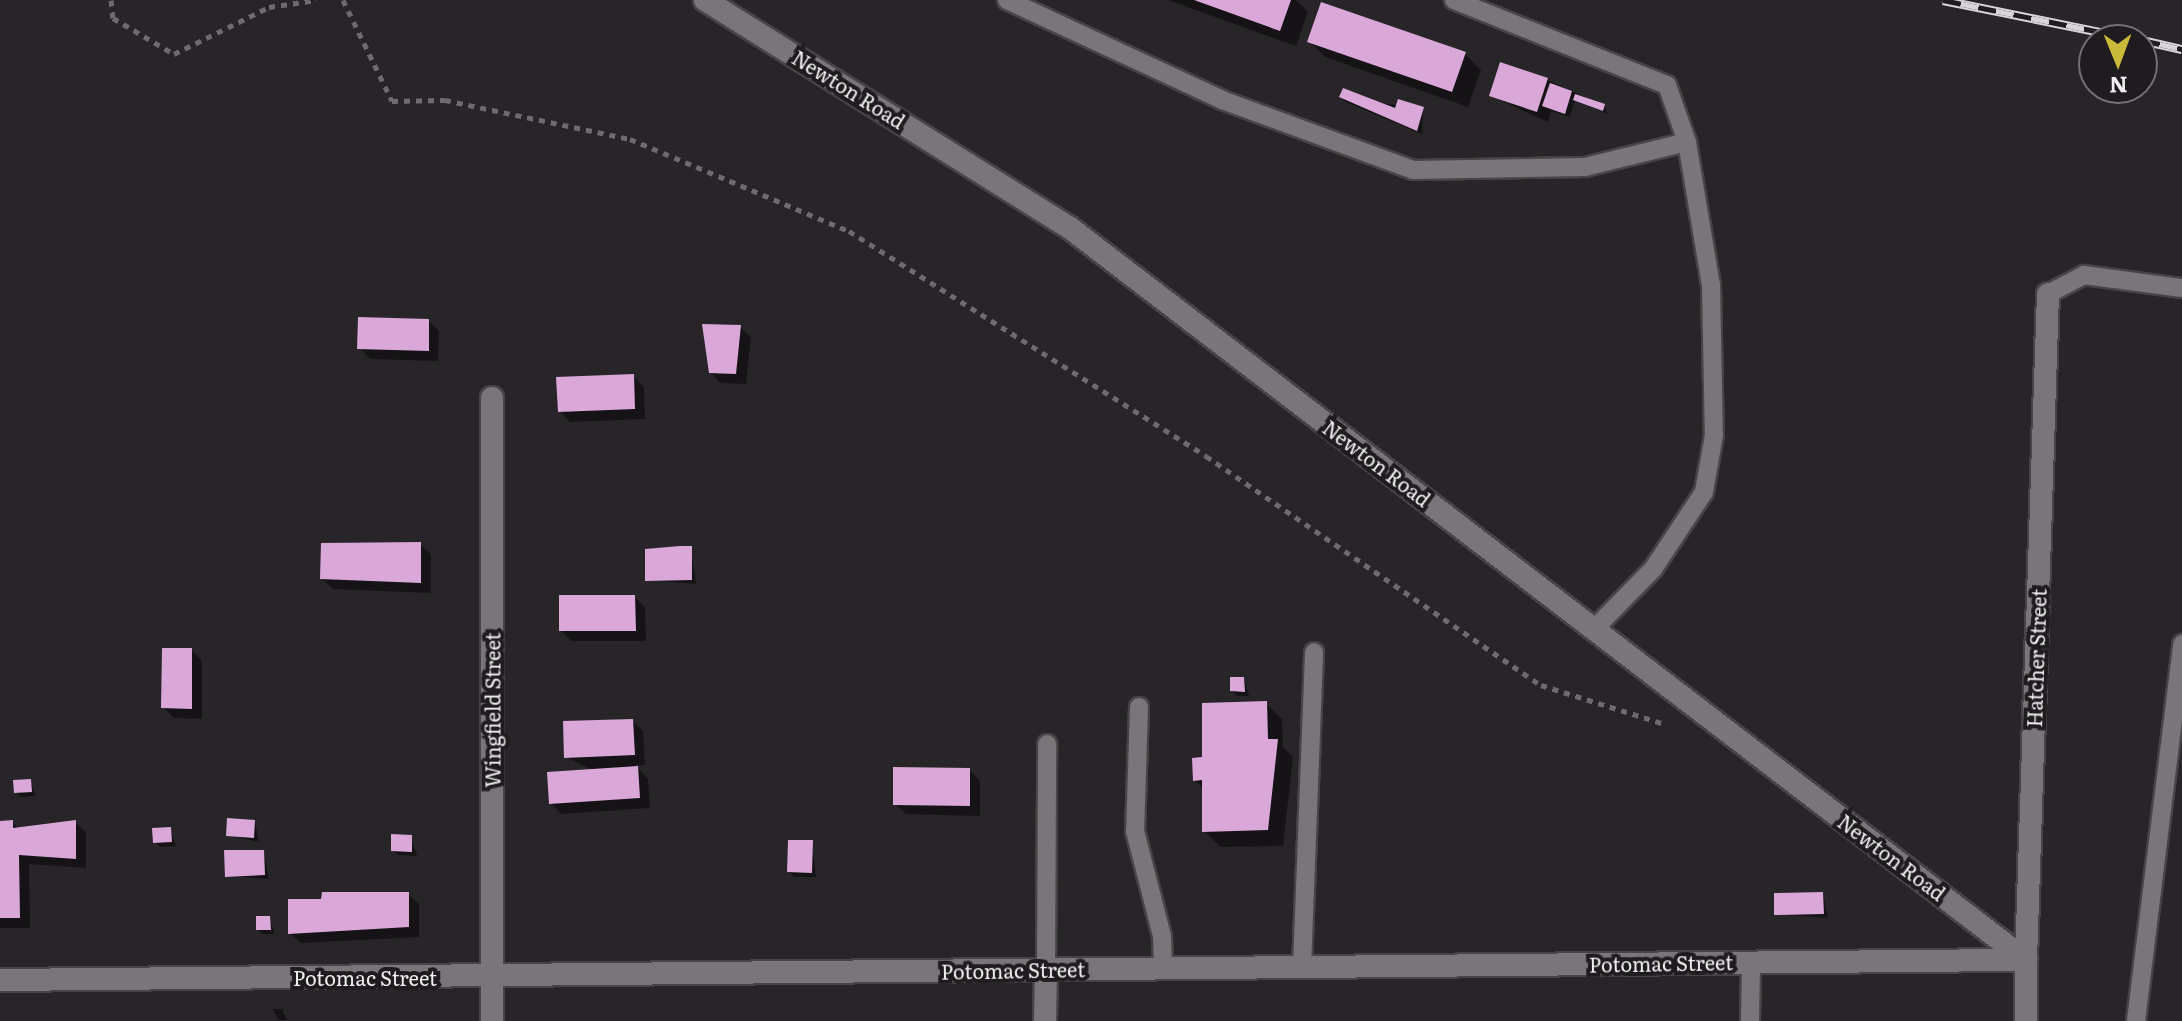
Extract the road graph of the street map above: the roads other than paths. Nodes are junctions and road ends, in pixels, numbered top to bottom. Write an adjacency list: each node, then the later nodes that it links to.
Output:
1 (705, 0): 8 (street, Newton Road)
2 (1007, 0): 4 (lane)
3 (1454, 0): 4 (lane)
4 (1687, 142): 8 (lane)
5 (2182, 288): 6 (lane)
6 (2048, 294): 13 (street, Hatcher Street)
7 (492, 398): 18 (street, Wingfield Street)
8 (1594, 629): 13 (street, Newton Road)
9 (2182, 644): 24 (lane)
10 (1314, 652): 15 (lane)
11 (1139, 707): 16 (lane)
12 (1047, 744): 17 (lane)
13 (2026, 960): 14 (street, Potomac Street); 23 (street, Hatcher Street)
14 (1751, 962): 15 (street, Potomac Street); 22 (lane)
15 (1302, 967): 16 (street, Potomac Street)
16 (1163, 968): 17 (street, Potomac Street)
17 (1046, 970): 18 (street, Potomac Street); 21 (street)
18 (493, 977): 19 (street, Potomac Street); 20 (street, Wingfield Street)
19 (0, 980)
20 (492, 1021)
21 (1045, 1021)
22 (1750, 1021)
23 (2026, 1021)
24 (2136, 1021)

